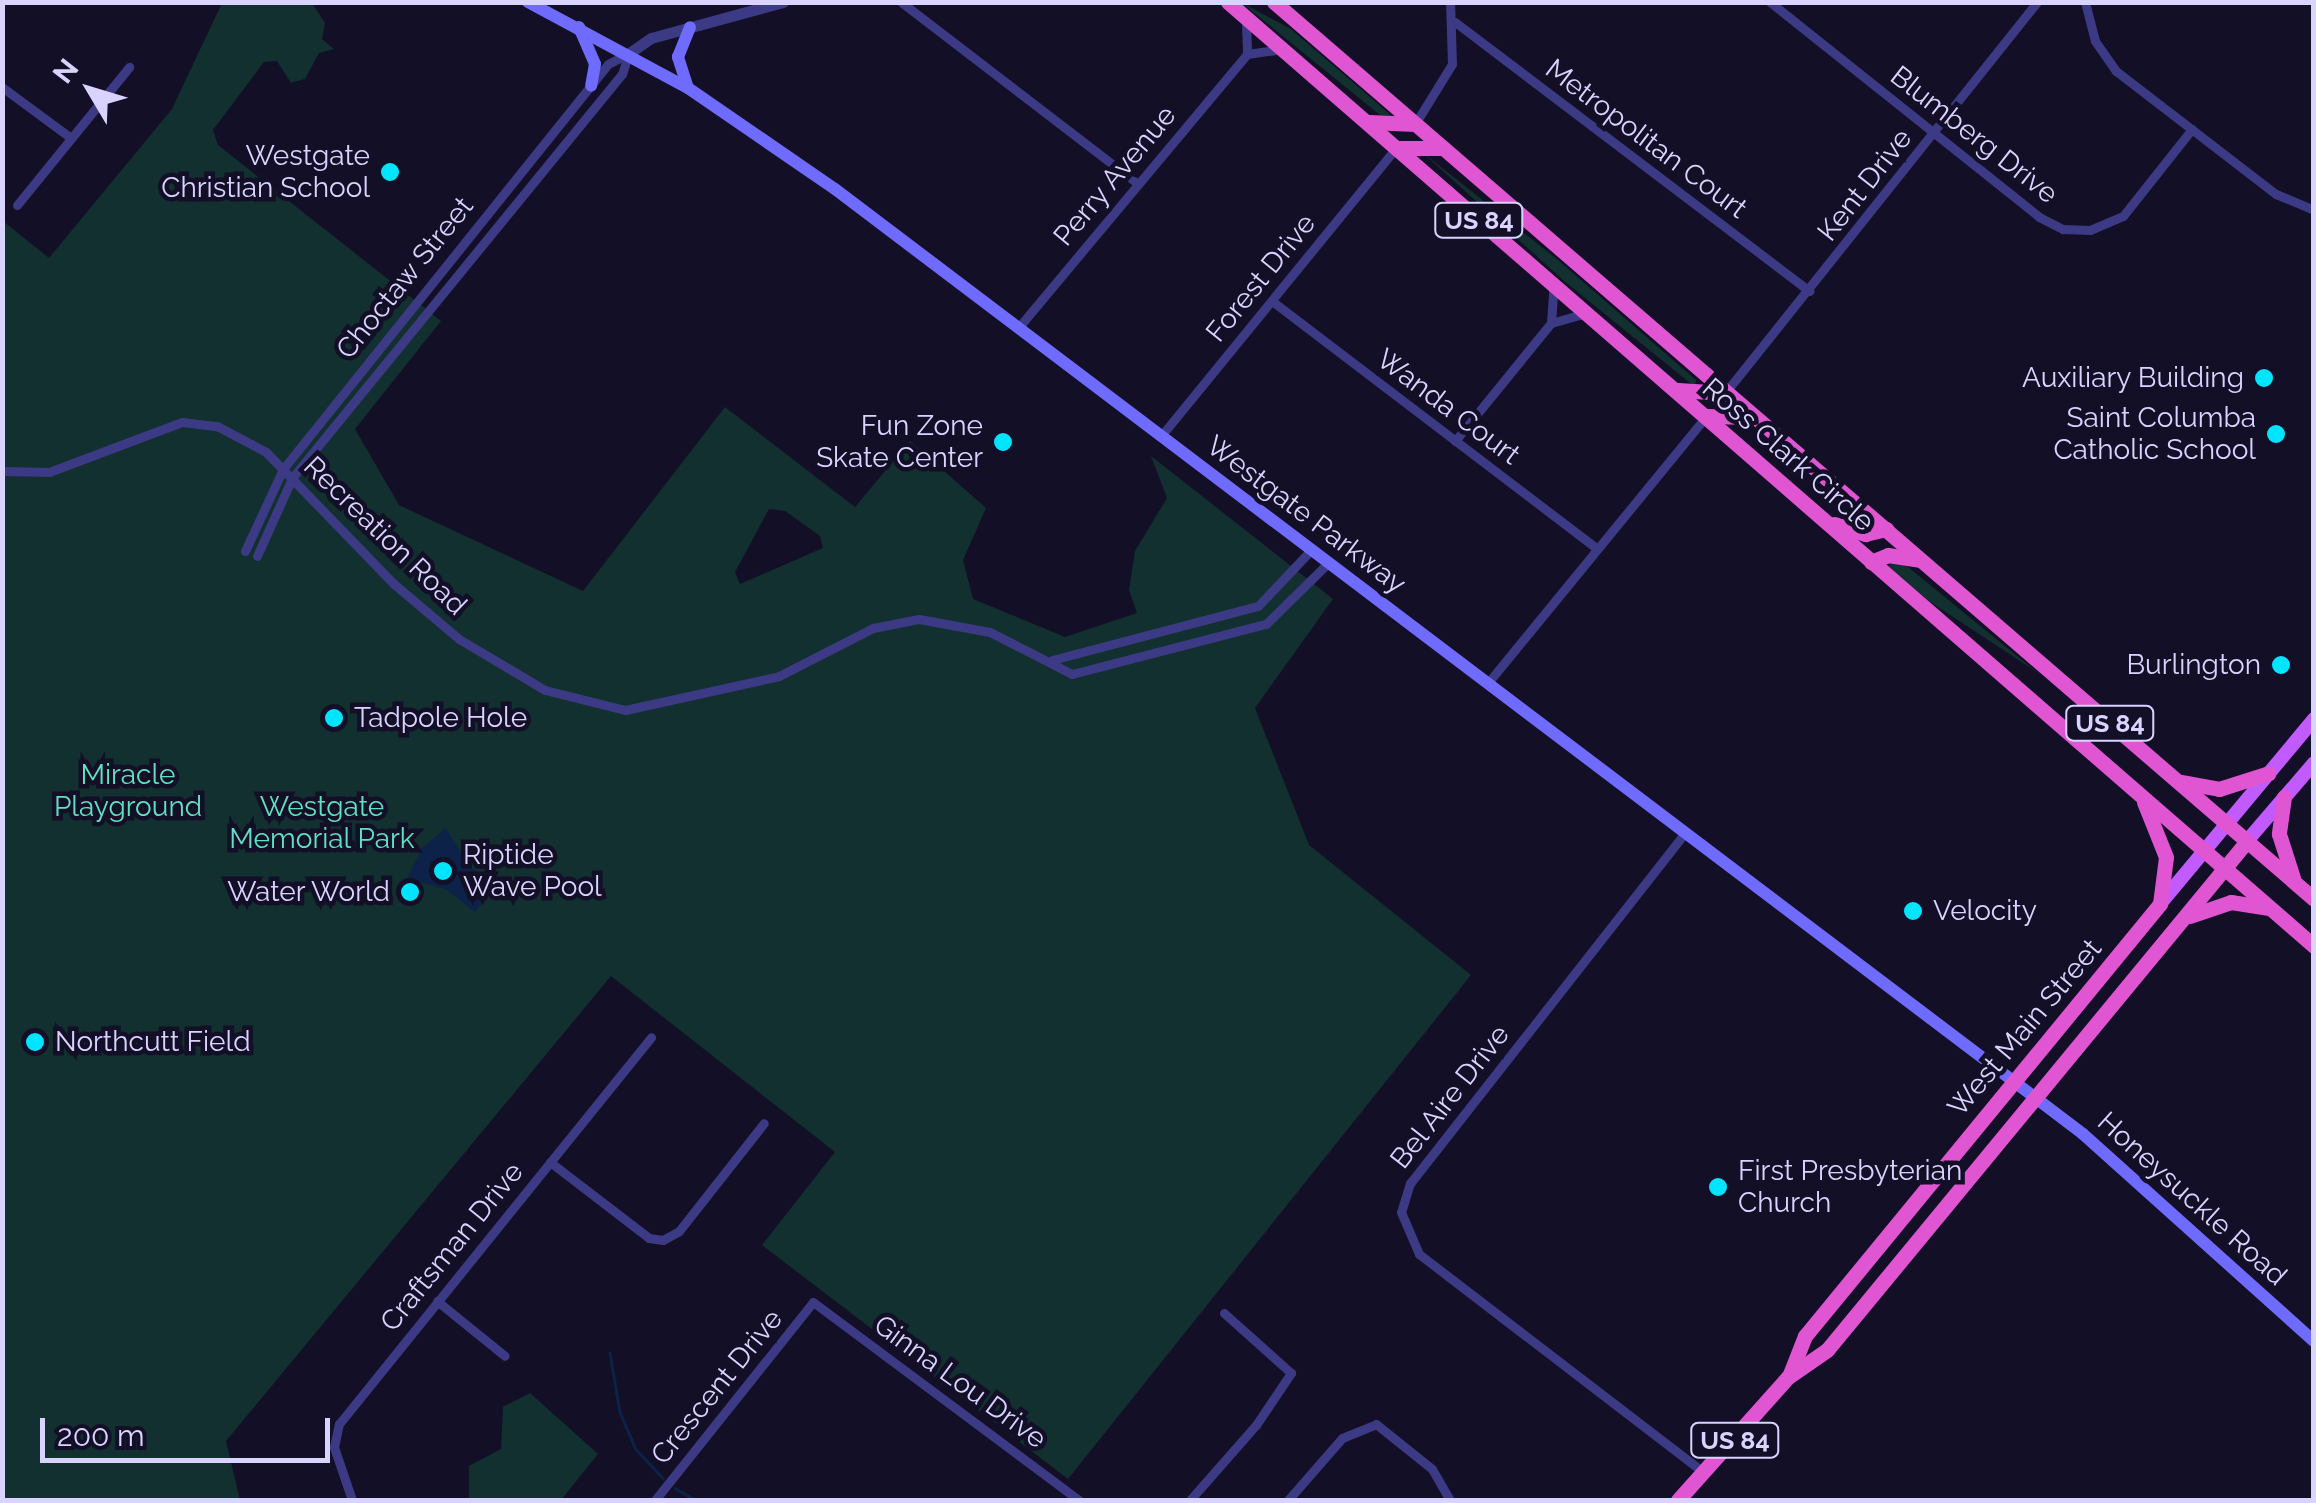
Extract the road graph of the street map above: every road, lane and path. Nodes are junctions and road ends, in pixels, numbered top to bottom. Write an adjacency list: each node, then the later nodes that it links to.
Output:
1 (528, 2): 13 (main road, Westgate Parkway)
2 (784, 2): 12 (street, Choctaw Street)
3 (901, 2): 28 (street)
4 (1228, 2): 10 (highway, Ross Clark Circle / US 84)
5 (1274, 2): 22 (highway, Ross Clark Circle / US 84)
6 (1450, 2): 11 (street)
7 (1770, 2): 24 (street, Blumberg Drive)
8 (2037, 2): 24 (street, Kent Drive)
9 (2085, 2): 23 (street)
10 (1246, 18): 14 (highway, Ross Clark Circle / US 84); 16 (street)
11 (1455, 22): 22 (street); 32 (street, Metropolitan Court)
12 (690, 27): 15 (street, Choctaw Street); 20 (main road)
13 (579, 28): 15 (main road, Westgate Parkway); 18 (main road)
14 (1282, 49): 16 (street); 21 (highway, Ross Clark Circle / US 84)
15 (628, 54): 18 (street, Choctaw Street); 20 (main road, Westgate Parkway); 45 (street, Choctaw Street)
16 (1247, 54): 28 (street, Perry Avenue)
17 (129, 67): 25 (street)
18 (591, 86): 43 (street, Choctaw Street)
19 (2, 87): 25 (street)
20 (688, 88): 36 (main road, Westgate Parkway)
21 (1365, 122): 22 (highway); 26 (highway, Ross Clark Circle / US 84)
22 (1415, 124): 27 (highway, Ross Clark Circle / US 84)
23 (2192, 130): 24 (street, Blumberg Drive); 30 (street)
24 (1935, 134): 32 (street, Kent Drive)
25 (71, 138): 29 (street)
26 (1396, 148): 27 (highway); 31 (highway, Ross Clark Circle / US 84); 33 (street, Forest Drive)
27 (1443, 148): 38 (highway, Ross Clark Circle / US 84)
28 (1138, 184): 36 (street, Perry Avenue)
29 (17, 205)
30 (2314, 210)
31 (1554, 284): 34 (highway, Ross Clark Circle / US 84); 35 (street)
32 (1810, 291): 38 (street, Kent Drive)
33 (1272, 301): 41 (street, Forest Drive); 42 (street, Wanda Court)
34 (1587, 313): 35 (street); 37 (highway, Ross Clark Circle / US 84)
35 (1552, 323): 42 (street)
36 (1018, 328): 41 (main road, Westgate Parkway)
37 (1674, 389): 38 (highway); 39 (highway, Ross Clark Circle / US 84)
38 (1725, 393): 40 (highway, Ross Clark Circle / US 84)
39 (1706, 416): 40 (highway); 46 (highway, Ross Clark Circle / US 84); 48 (street)
40 (1752, 417): 47 (highway, Ross Clark Circle / US 84)
41 (1162, 436): 50 (main road, Westgate Parkway)
42 (1455, 441): 48 (street, Wanda Court)
43 (283, 468): 44 (street, Recreation Road); 45 (street, Recreation Road); 49 (street, Choctaw Street)
44 (2, 471)
45 (292, 478): 51 (street, Choctaw Street); 55 (street, Recreation Road)
46 (1826, 522): 47 (highway); 53 (highway, Ross Clark Circle / US 84)
47 (1886, 530): 52 (highway, Ross Clark Circle / US 84)
48 (1597, 549): 56 (street)
49 (245, 550)
50 (1310, 550): 54 (main road, Westgate Parkway); 55 (street)
51 (257, 556)
52 (1922, 560): 53 (highway); 60 (highway, Ross Clark Circle / US 84)
53 (1871, 562): 62 (highway, Ross Clark Circle / US 84)
54 (1328, 564): 55 (street, Recreation Road); 56 (main road, Westgate Parkway)
55 (1052, 660)
56 (1487, 684): 64 (main road, Westgate Parkway)
57 (2314, 719): 59 (main road, West Main Street)
58 (2314, 763): 61 (main road, West Main Street)
59 (2268, 773): 60 (highway); 63 (main road, West Main Street)
60 (2177, 781): 63 (highway, Ross Clark Circle / US 84)
61 (2284, 797): 65 (main road, West Main Street); 68 (highway)
62 (2142, 798): 66 (highway, Ross Clark Circle); 70 (highway, US 84)
63 (2227, 824): 65 (highway, Ross Clark Circle / US 84); 66 (main road, West Main Street)
64 (1684, 834): 75 (main road, Westgate Parkway); 85 (street, Bel Aire Drive)
65 (2247, 841): 67 (highway, West Main Street / US 84); 68 (highway, Ross Clark Circle)
66 (2204, 851): 67 (highway, Ross Clark Circle); 70 (main road, West Main Street)
67 (2224, 869): 71 (highway, Ross Clark Circle); 72 (highway, West Main Street / US 84)
68 (2294, 882): 69 (highway, Ross Clark Circle)
69 (2314, 899)
70 (2160, 904): 75 (highway, West Main Street / US 84)
71 (2270, 908): 72 (highway); 73 (highway, Ross Clark Circle)
72 (2182, 920): 76 (highway, West Main Street / US 84)
73 (2314, 946)
74 (651, 1036): 78 (street, Craftsman Drive)
75 (2012, 1082): 76 (main road, Westgate Parkway); 84 (highway, West Main Street / US 84)
76 (2034, 1097): 82 (main road, Honeysuckle Road); 84 (highway, West Main Street / US 84)
77 (764, 1124): 78 (street)
78 (550, 1162): 79 (street, Craftsman Drive)
79 (438, 1301): 83 (street); 87 (street, Craftsman Drive)
80 (813, 1302): 86 (street, Crescent Drive); 89 (street, Ginna Lou Drive)
81 (1224, 1313): 90 (street)
82 (2314, 1341)
83 (505, 1356)
84 (1788, 1377): 85 (highway, West Main Street / US 84)
85 (1705, 1474): 93 (highway, West Main Street / US 84)
86 (659, 1496): 88 (street)
87 (352, 1500)
88 (673, 1500)
89 (1079, 1500)
90 (1190, 1500)
91 (1288, 1500): 92 (street)
92 (1450, 1500)
93 (1678, 1500)

